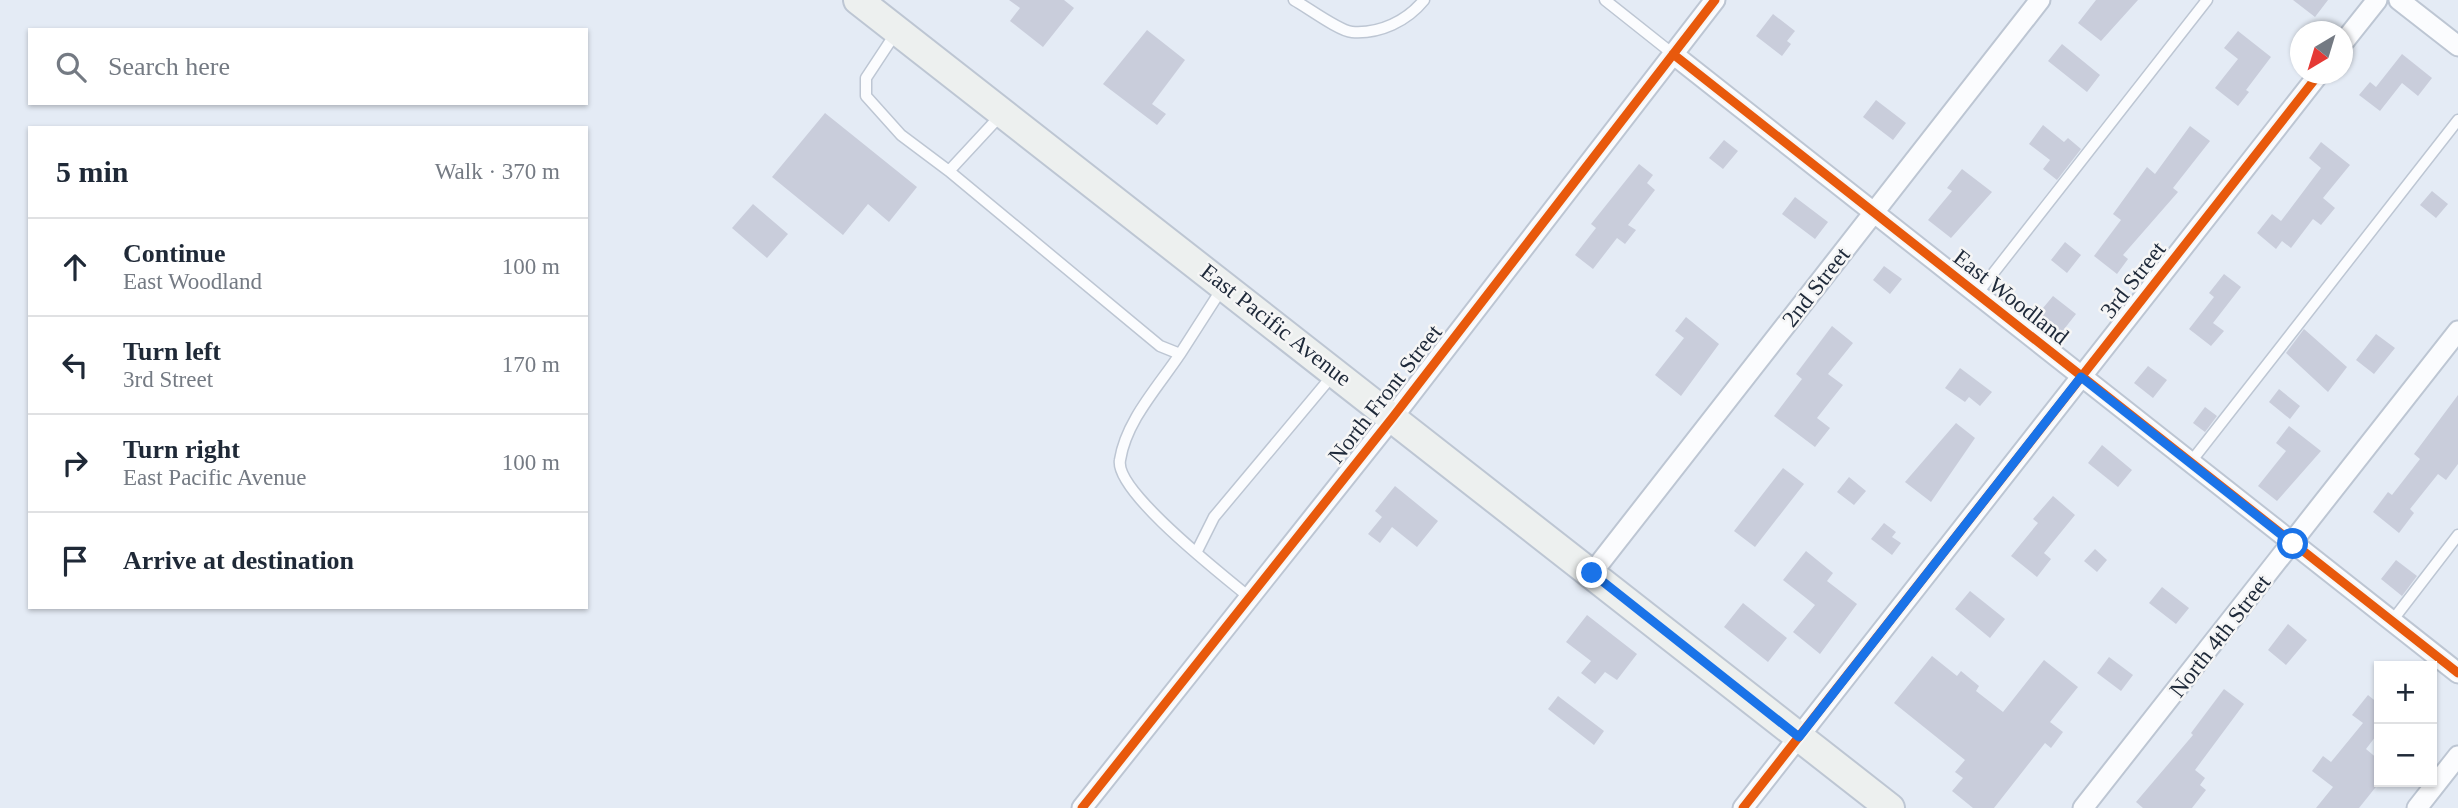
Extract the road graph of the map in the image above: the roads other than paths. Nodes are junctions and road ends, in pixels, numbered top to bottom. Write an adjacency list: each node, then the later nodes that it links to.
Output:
1 (858, 0): 10 (main road, East Pacific Avenue)
2 (1294, 0): 3 (lane)
3 (1424, 0)
4 (1605, 0): 13 (lane)
5 (1715, 0): 13 (street, North Front Street)
6 (2040, 0): 18 (street, 2nd Street)
7 (2207, 0): 20 (lane)
8 (2377, 0): 11 (street)
9 (2399, 0): 12 (street)
10 (897, 30): 15 (main road, East Pacific Avenue); 17 (lane)
11 (2353, 31)
12 (2458, 46)
13 (1673, 54): 18 (street, East Woodland); 25 (street, North Front Street)
14 (2311, 84): 24 (street, 3rd Street)
15 (1003, 113): 17 (lane); 19 (main road, East Pacific Avenue)
16 (2458, 120): 26 (lane)
17 (949, 171): 22 (lane)
18 (1874, 213): 20 (street, East Woodland); 30 (street, 2nd Street)
19 (1224, 285): 22 (lane); 23 (main road, East Pacific Avenue)
20 (1977, 294): 24 (street, East Woodland)
21 (2458, 331): 28 (street, North 4th Street)
22 (1180, 354): 29 (lane)
23 (1336, 372): 25 (main road, East Pacific Avenue); 29 (lane)
24 (2081, 377): 26 (street, East Woodland); 34 (street, 3rd Street)
25 (1393, 416): 30 (main road, East Pacific Avenue); 31 (street, North Front Street)
26 (2190, 463): 28 (street, East Woodland)
27 (2458, 536): 32 (lane)
28 (2293, 544): 32 (street, East Woodland); 39 (street, North 4th Street)
29 (1196, 552): 31 (lane)
30 (1592, 573): 34 (main road, East Pacific Avenue)
31 (1249, 597): 36 (street, North Front Street)
32 (2392, 621): 33 (street, East Woodland)
33 (2458, 673)
34 (1799, 737): 37 (street, 3rd Street); 38 (main road, East Pacific Avenue)
35 (2458, 757): 40 (street)
36 (1082, 808)
37 (1744, 808)
38 (1890, 808)
39 (2083, 808)
40 (2417, 808)

